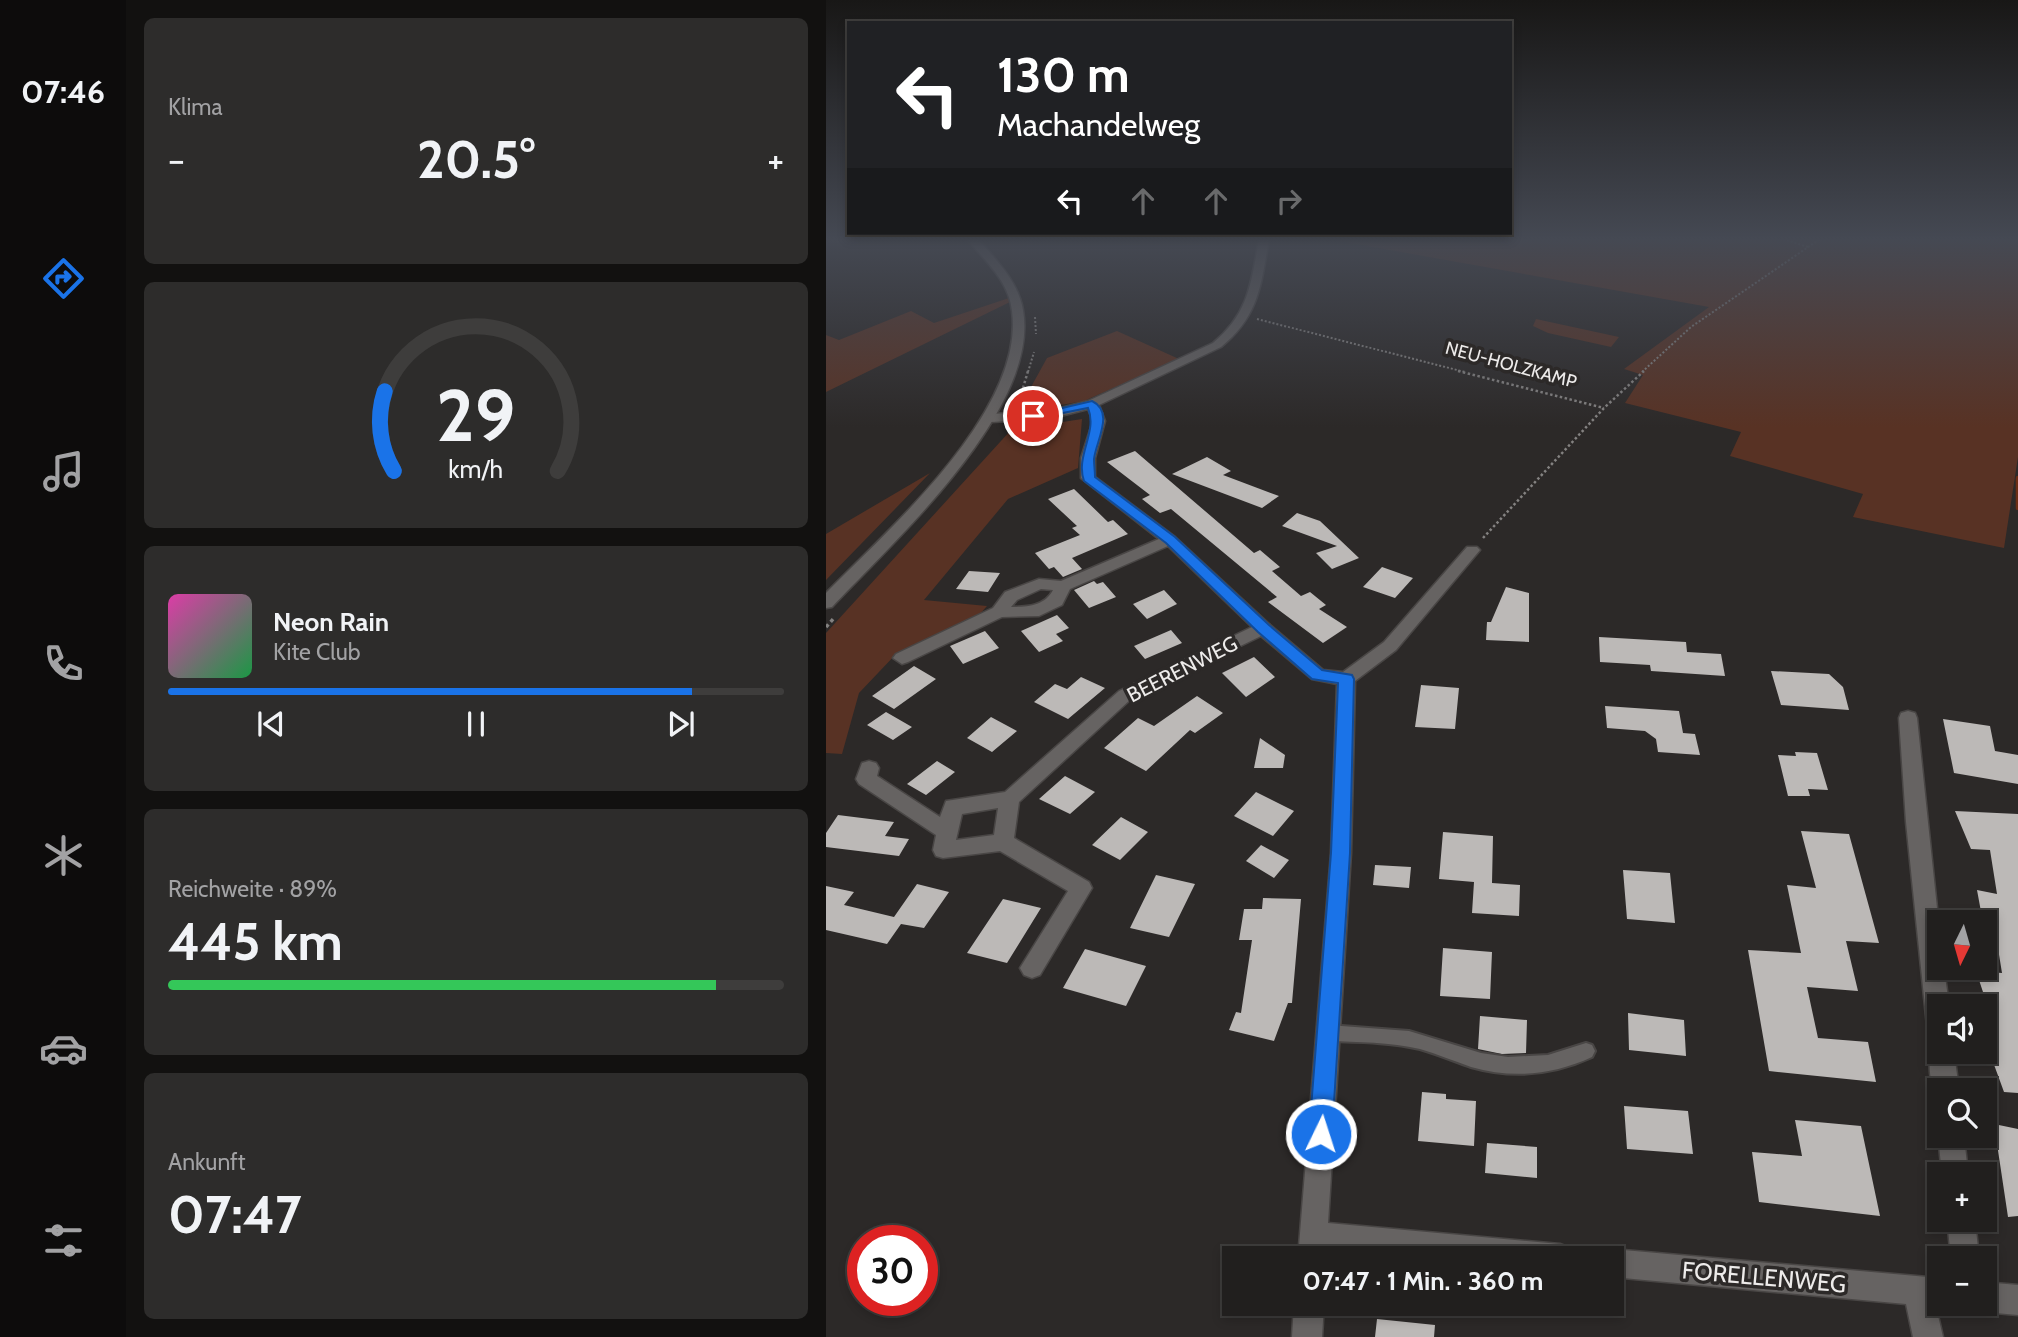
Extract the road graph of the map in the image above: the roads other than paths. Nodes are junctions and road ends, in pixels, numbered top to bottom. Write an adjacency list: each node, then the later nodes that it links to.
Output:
1 (1016, 301): 4 (street)
2 (1252, 301): 3 (street)
3 (1092, 404): 4 (street); 5 (street)
4 (991, 418): 8 (street)
5 (1170, 540): 7 (street); 10 (street)
6 (1472, 550): 12 (street)
7 (1063, 586): 9 (street); 9 (street)
8 (826, 603)
9 (999, 612): 11 (street)
10 (1264, 628): 12 (street); 15 (street, BEERENWEG)
11 (902, 658)
12 (1346, 679): 20 (street)
13 (1908, 718): 19 (street)
14 (869, 768): 16 (street)
15 (1010, 799): 16 (street); 17 (street)
16 (947, 832): 17 (street)
17 (1003, 842): 18 (street)
18 (1032, 968)
19 (1935, 994)
20 (1328, 1033): 21 (lane); 22 (street)
21 (1586, 1051)
22 (1312, 1246)
23 (1624, 1264): 24 (street, FORELLENWEG)
24 (1927, 1292)
25 (1997, 1298): 26 (street)
26 (2018, 1300)
27 (1308, 1316): 29 (street)
28 (1928, 1316): 30 (street, FORELLENWEG)
29 (1307, 1337)
30 (1928, 1337)

